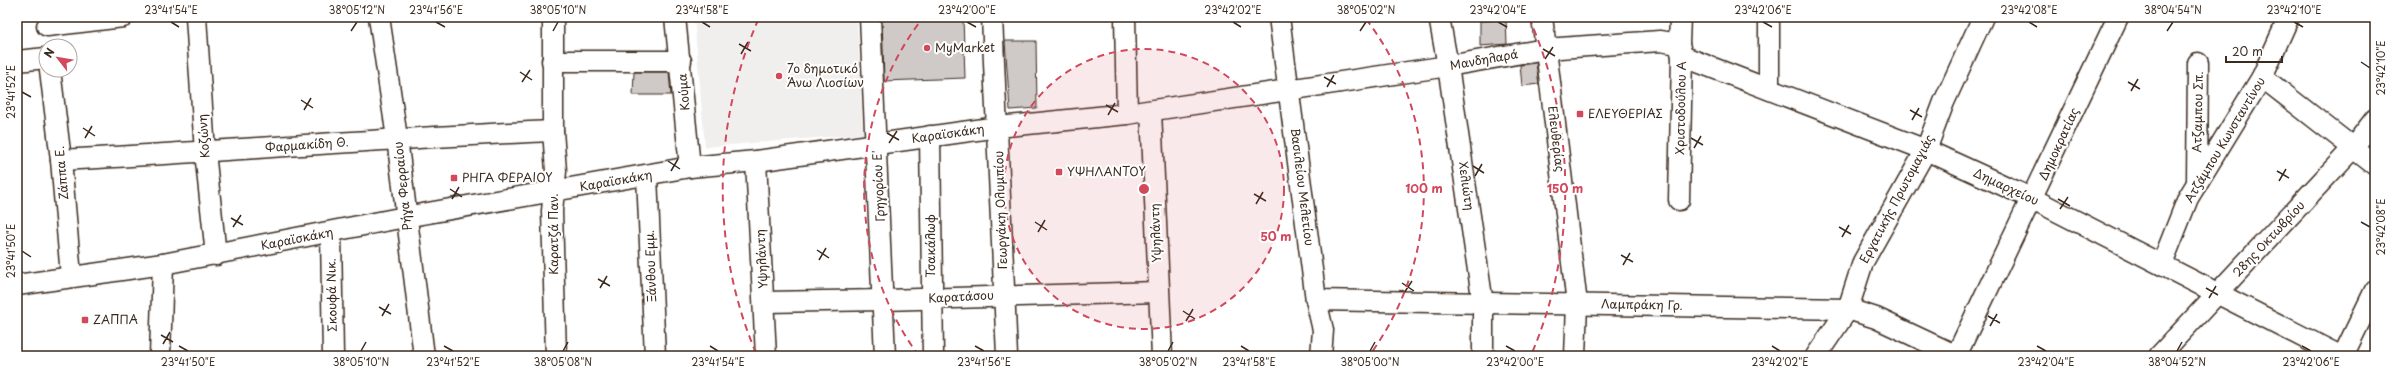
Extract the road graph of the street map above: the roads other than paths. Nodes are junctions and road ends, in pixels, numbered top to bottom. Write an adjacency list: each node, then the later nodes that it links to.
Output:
1 (123, 17): 17 (street)
2 (196, 17): 41 (street, Κοζώνη)
3 (379, 17): 37 (street, Ρήγα Φερραίου)
4 (553, 17): 23 (street, Καρατζά Παν.)
5 (676, 17): 24 (street, Κούμα)
6 (870, 17): 38 (street, Γρηγορίου Ε')
7 (992, 17): 34 (street, Γεωργάκη Ολυμπίου)
8 (1125, 17): 32 (street)
9 (1279, 17): 30 (street, Βασιλείου Μελετίου)
10 (1439, 17): 26 (street, Χελιώτη)
11 (1542, 17): 19 (street, Ελευθερίας)
12 (1680, 17): 20 (street, Χριστοδούλου Α)
13 (1769, 17): 29 (street)
14 (1982, 17): 40 (street, Εργατικής Πρωτομαγιάς)
15 (2118, 17): 49 (street, Δημοκρατίας)
16 (2290, 17): 27 (street, Ατζάμπου Κωνσταντίνου)
17 (47, 22): 18 (street)
18 (48, 38)
19 (1545, 48): 20 (street, Μανδηλαρά); 26 (street, Μανδηλαρά); 67 (street, Ελευθερίας)
20 (1681, 50): 29 (street, Δημαρχείου); 50 (street, Χριστοδούλου Α)
21 (38, 59): 22 (street)
22 (17, 61)
23 (552, 61): 24 (street); 35 (street, Καρατζά Παν.)
24 (681, 61): 45 (street, Κούμα)
25 (2198, 63): 47 (street, Ατζαμπου Σπ.)
26 (1448, 66): 30 (street, Μανδηλαρά); 66 (street, Χελιώτη)
27 (2262, 77): 39 (street); 47 (street, Ατζάμπου Κωνσταντίνου)
28 (51, 78): 42 (street, Ζάππα Ε.)
29 (1769, 89): 40 (street, Δημαρχείου)
30 (1289, 90): 31 (street, Καραϊσκάκη); 64 (street, Βασιλείου Μελετίου)
31 (1151, 111): 32 (street, Καραϊσκάκη); 59 (street, Υψηλάντη)
32 (1127, 114): 34 (street, Καραϊσκάκη)
33 (2375, 119): 39 (street, 28ης Οκτωβρίου)
34 (998, 127): 36 (street, Καραϊσκάκη); 61 (street, Γεωργάκη Ολυμπίου)
35 (553, 131): 37 (street, Φαρμακίδη Θ.); 48 (street, Καρατζά Παν.)
36 (930, 136): 38 (street, Καραϊσκάκη); 62 (street, Τσακάλωφ)
37 (397, 138): 41 (street, Φαρμακίδη Θ.); 51 (street, Ρήγα Φερραίου)
38 (876, 143): 43 (street, Καραϊσκάκη); 63 (street, Γρηγορίου Ε')
39 (2352, 149): 44 (street); 60 (street, 28ης Οκτωβρίου)
40 (1926, 150): 49 (street, Δημαρχείου); 68 (street, Εργατικής Πρωτομαγιάς)
41 (205, 152): 42 (street, Φαρμακίδη Θ.); 53 (street, Κοζώνη)
42 (61, 160): 56 (street, Ζάππα Ε.)
43 (756, 161): 45 (street, Καραϊσκάκη); 65 (street, Υψηλάντη)
44 (2375, 165)
45 (690, 168): 46 (street, Καραϊσκάκη)
46 (648, 176): 48 (street, Καραϊσκάκη); 73 (street, Ξάνθου Εμμ.)
47 (2197, 184): 55 (street, Ατζάμπου Κωνσταντίνου)
48 (554, 191): 51 (street, Καραϊσκάκη); 72 (street, Καρατζά Παν.)
49 (2033, 199): 55 (street, Δημαρχείου); 83 (street, Δημοκρατίας)
50 (1679, 200)
51 (406, 217): 52 (street, Καραϊσκάκη); 71 (street, Ρήγα Φερραίου)
52 (331, 233): 53 (street, Καραϊσκάκη); 70 (street, Σκουφά Νικ.)
53 (216, 254): 54 (street, Καραϊσκάκη)
54 (163, 264): 56 (street, Καραϊσκάκη); 69 (street)
55 (2162, 264): 60 (street, Δημαρχείου)
56 (71, 276): 57 (street, Καραϊσκάκη)
57 (17, 285)
58 (2375, 290): 86 (street)
59 (1158, 292): 61 (street, Καρατάσου); 78 (street, Υψηλάντη)
60 (2218, 294): 84 (street, 28ης Οκτωβρίου); 85 (street, Δημαρχείου)
61 (1004, 295): 62 (street, Καρατάσου); 77 (street, Γεωργάκη Ολυμπίου)
62 (931, 299): 63 (street, Καρατάσου); 76 (street, Τσακάλωφ)
63 (884, 300): 65 (street, Καρατάσου); 75 (street, Γρηγορίου Ε')
64 (1316, 300): 66 (street, Λαμπράκη Γρ.); 79 (street, Βασιλείου Μελετίου)
65 (765, 302): 74 (street, Υψηλάντη)
66 (1482, 304): 67 (street, Λαμπράκη Γρ.); 80 (street, Χελιώτη)
67 (1577, 304): 68 (street, Λαμπράκη Γρ.); 81 (street, Ελευθερίας)
68 (1848, 309): 82 (street, Εργατικής Πρωτομαγιάς); 83 (street, Λαμπράκη Γρ.)
69 (160, 356)
70 (333, 356)
71 (424, 356)
72 (556, 356)
73 (655, 356)
74 (766, 356)
75 (885, 356)
76 (933, 356)
77 (1007, 356)
78 (1162, 356)
79 (1321, 356)
80 (1483, 356)
81 (1576, 356)
82 (1816, 356)
83 (1957, 356)
84 (2159, 356)
85 (2340, 356)
86 (2343, 356)

